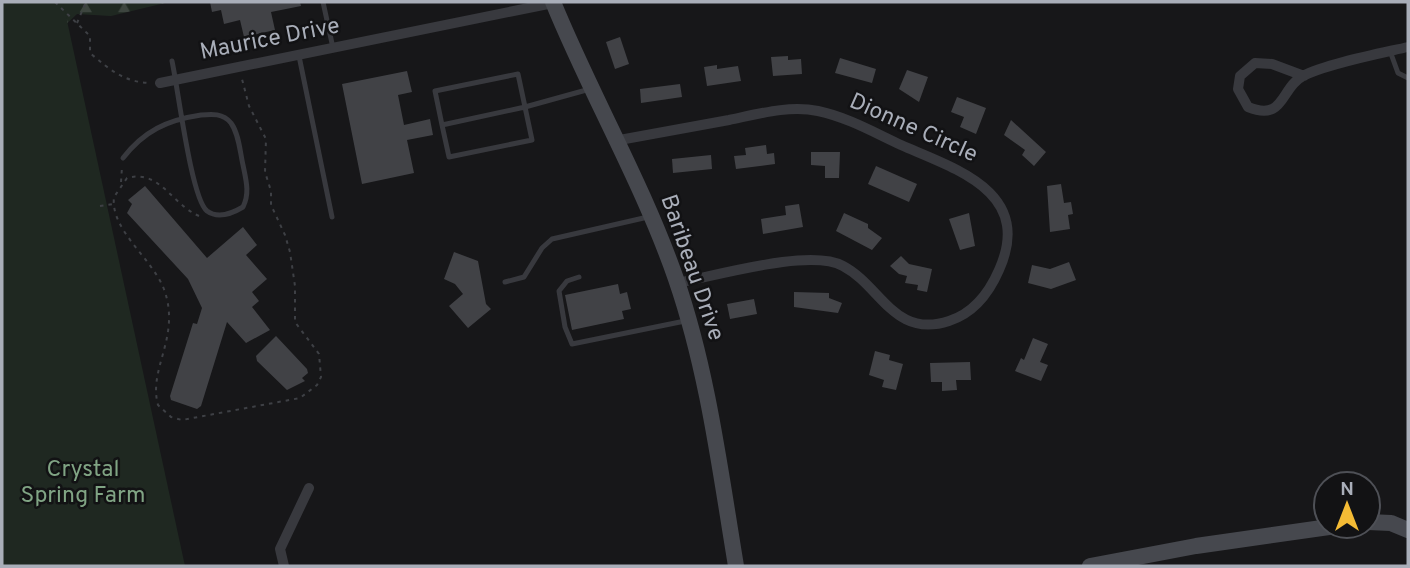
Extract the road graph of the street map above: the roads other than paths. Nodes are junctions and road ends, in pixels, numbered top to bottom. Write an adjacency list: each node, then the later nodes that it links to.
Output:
1 (323, 2): 4 (lane)
2 (553, 3): 4 (street, Maurice Drive); 12 (street, Baribeau Drive)
3 (1408, 47): 5 (street)
4 (333, 48): 6 (street, Maurice Drive)
5 (1390, 51): 8 (street); 9 (lane)
6 (299, 56): 10 (street, Maurice Drive); 19 (lane)
7 (172, 61): 10 (lane)
8 (1304, 76): 8 (street)
9 (1408, 78)
10 (176, 80): 11 (street, Maurice Drive); 14 (lane)
11 (160, 83)
12 (590, 89): 13 (lane); 16 (street, Baribeau Drive)
13 (525, 107): 15 (lane); 15 (lane); 15 (lane)
14 (183, 118): 14 (lane); 17 (lane)
15 (442, 125)
16 (614, 141): 18 (street, Baribeau Drive); 22 (street, Dionne Circle)
17 (122, 159)
18 (651, 216): 21 (lane); 22 (street, Baribeau Drive)
19 (332, 217)
20 (579, 277): 23 (lane)
21 (505, 282)
22 (677, 283): 23 (street, Baribeau Drive)
23 (688, 321): 29 (street, Baribeau Drive)
24 (309, 488): 28 (street)
25 (1382, 523): 27 (street)
26 (1312, 529): 30 (street)
27 (1408, 530)
28 (284, 566)
29 (736, 566)
30 (1090, 566)

